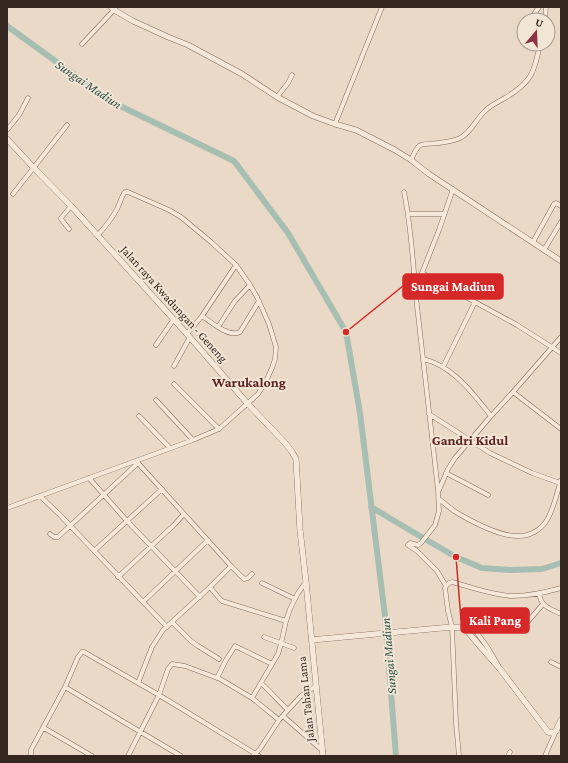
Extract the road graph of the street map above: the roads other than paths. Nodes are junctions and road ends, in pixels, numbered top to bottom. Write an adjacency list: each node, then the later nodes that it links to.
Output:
1 (382, 7): 8 (street)
2 (113, 8): 3 (street); 6 (street)
3 (82, 44)
4 (538, 52): 12 (street)
5 (292, 75): 6 (street)
6 (277, 97): 8 (street)
7 (28, 98): 10 (street)
8 (334, 124): 12 (street)
9 (67, 125): 13 (street)
10 (7, 130)
11 (7, 139): 13 (main road, Jalan raya Kwadungan - Geneng)
12 (411, 160): 14 (street)
13 (33, 167): 16 (street); 17 (main road, Jalan raya Kwadungan - Geneng)
14 (453, 189): 20 (street); 24 (street)
15 (404, 192): 19 (street)
16 (12, 194)
17 (71, 206): 22 (street); 23 (main road, Jalan raya Kwadungan - Geneng)
18 (561, 206): 24 (street)
19 (409, 214): 20 (street); 39 (street)
20 (444, 214): 30 (street)
21 (561, 222): 25 (street)
22 (69, 229)
23 (98, 235): 27 (street); 32 (main road, Jalan raya Kwadungan - Geneng)
24 (533, 242): 25 (street)
25 (544, 250): 26 (street)
26 (561, 261)
27 (236, 266): 28 (street); 31 (street)
28 (250, 285): 29 (street); 33 (street)
29 (259, 301): 33 (street); 45 (street)
30 (475, 302): 37 (street); 41 (street)
31 (202, 316): 33 (street); 34 (street)
32 (174, 318): 34 (main road, Jalan raya Kwadungan - Geneng); 36 (street)
33 (218, 327)
34 (189, 335): 40 (street); 45 (main road, Jalan raya Kwadungan - Geneng)
35 (561, 337): 37 (street)
36 (156, 345)
37 (552, 347): 38 (street); 43 (street)
38 (561, 353)
39 (423, 359): 41 (street); 46 (street)
40 (174, 366)
41 (443, 367): 48 (street)
42 (174, 384): 49 (street)
43 (513, 392): 48 (street); 50 (street)
44 (156, 400): 51 (street)
45 (248, 404): 49 (street); 76 (main road, Jalan raya Kwadungan - Geneng)
46 (429, 414): 52 (street); 59 (street)
47 (139, 416): 53 (street)
48 (491, 416): 52 (street)
49 (219, 429): 51 (street)
50 (561, 429)
51 (193, 440): 53 (street)
52 (470, 440): 55 (street); 57 (street)
53 (170, 448): 54 (street)
54 (138, 461): 56 (street); 58 (street); 60 (street)
55 (446, 473): 59 (street); 61 (street)
56 (90, 478): 60 (street); 62 (street)
57 (560, 481): 63 (street)
58 (162, 489): 65 (street); 66 (street)
59 (438, 490): 63 (street)
60 (104, 494): 66 (street); 67 (street)
61 (488, 495)
62 (40, 496): 64 (street); 67 (street)
63 (439, 499): 78 (street)
64 (7, 508)
65 (184, 514): 69 (street); 70 (street)
66 (127, 520): 70 (street); 71 (street)
67 (70, 526): 68 (street); 71 (street)
68 (50, 534)
69 (208, 540): 72 (street); 73 (street)
70 (152, 546): 73 (street); 75 (street)
71 (94, 551): 75 (street)
72 (231, 566): 74 (street); 79 (street)
73 (176, 571): 82 (street); 84 (street)
74 (252, 574)
75 (118, 577): 84 (street)
76 (306, 582): 83 (street); 94 (main road, Jalan raya Kwadungan - Geneng)
77 (262, 583): 83 (street)
78 (446, 586): 81 (street); 91 (street)
79 (210, 587): 82 (street); 87 (street)
80 (561, 588): 81 (street)
81 (539, 593): 85 (street)
82 (200, 597): 88 (street)
83 (294, 599): 87 (street)
84 (143, 602): 90 (street)
85 (543, 604): 86 (street); 89 (street)
86 (561, 614)
87 (286, 621): 95 (street)
88 (172, 622): 90 (street); 97 (street)
89 (524, 626)
90 (167, 627): 103 (street)
91 (452, 627): 94 (main road); 101 (main road); 124 (street)
92 (476, 633): 101 (street)
93 (264, 637): 95 (street)
94 (311, 640): 105 (main road, Jalan Tahan Lama)
95 (281, 644): 96 (street); 99 (street)
96 (294, 648)
97 (219, 659)
98 (551, 662): 100 (street)
99 (272, 664): 102 (street); 104 (street)
100 (561, 667)
101 (500, 669): 116 (main road)
102 (217, 678): 107 (street); 108 (street)
103 (138, 683): 106 (street); 107 (street)
104 (261, 683): 108 (street); 109 (street)
105 (316, 686): 109 (street); 118 (main road, Jalan Tahan Lama)
106 (65, 687): 113 (street); 115 (street)
107 (159, 695): 115 (street); 119 (street)
108 (252, 698): 111 (street)
109 (288, 710): 110 (street)
110 (283, 716): 111 (street); 118 (street)
111 (279, 720): 119 (street)
112 (561, 720): 114 (main road)
113 (44, 728): 120 (street); 121 (street)
114 (556, 731): 116 (main road); 117 (street)
115 (140, 732): 122 (street); 123 (street)
116 (548, 732): 117 (street)
117 (551, 742): 125 (street)
118 (323, 753)
119 (256, 755)
120 (30, 756)
121 (92, 756)
122 (128, 756)
123 (181, 756)
124 (459, 756)
125 (545, 756)

